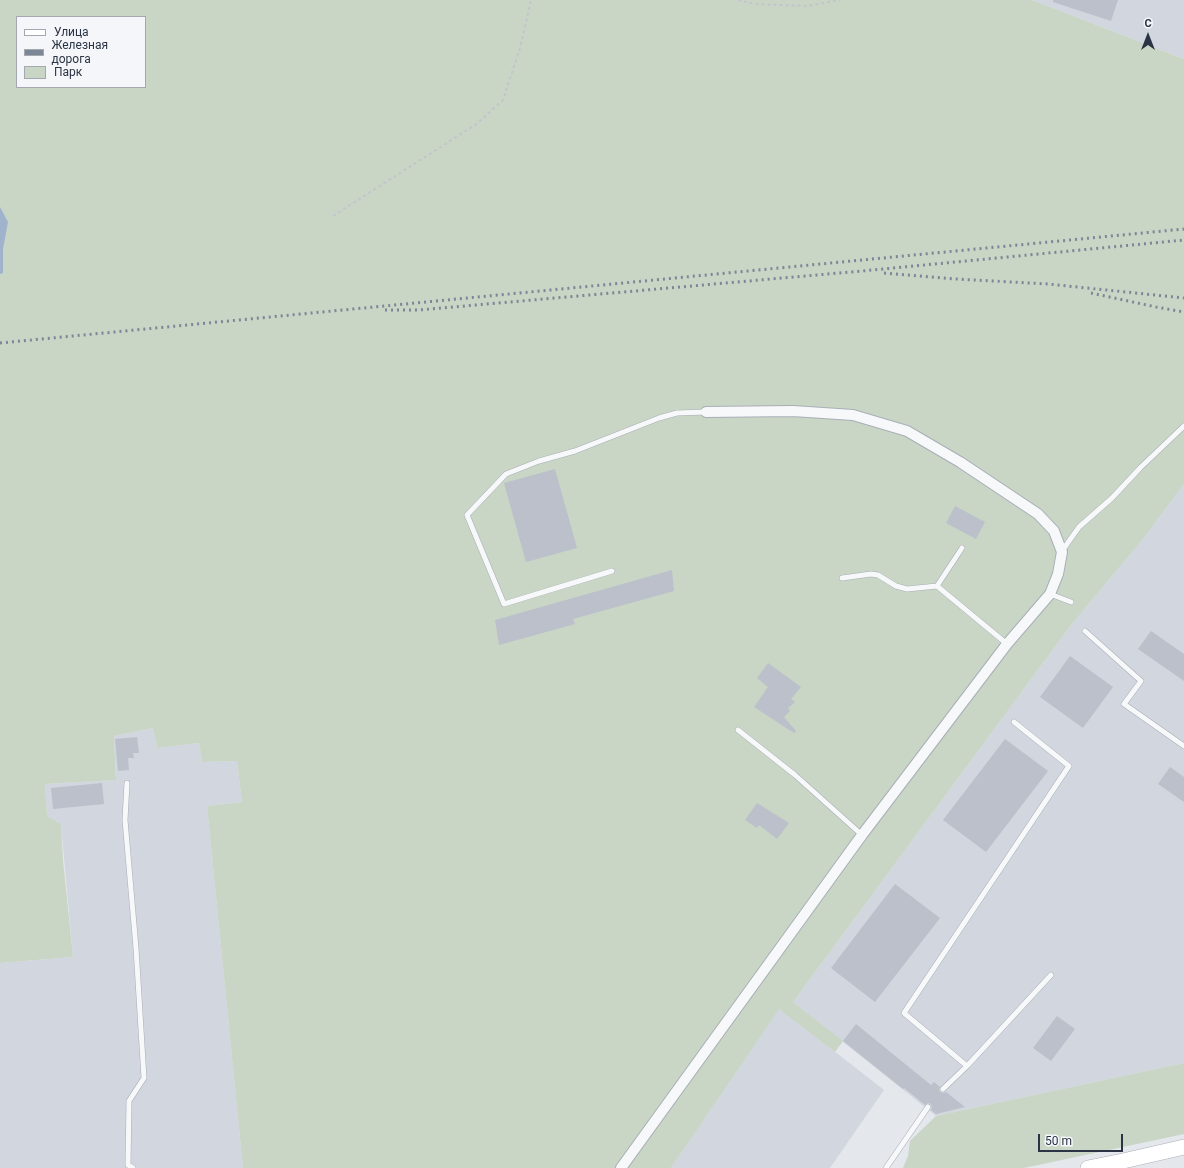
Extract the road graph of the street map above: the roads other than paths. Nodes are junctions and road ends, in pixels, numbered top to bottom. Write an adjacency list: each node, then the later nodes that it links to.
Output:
1 (706, 412): 4 (street); 5 (lane)
2 (1184, 426): 4 (lane)
3 (962, 548): 7 (lane)
4 (1062, 552): 8 (street)
5 (612, 571)
6 (842, 578): 7 (lane)
7 (937, 586): 11 (lane)
8 (1050, 594): 9 (lane); 11 (street)
9 (1071, 602)
10 (1084, 631): 14 (lane)
11 (1007, 644): 16 (street)
12 (1014, 722): 18 (lane)
13 (738, 730): 16 (lane)
14 (1184, 746)
15 (127, 783): 23 (lane)
16 (862, 835): 24 (street)
17 (1051, 975): 18 (lane)
18 (967, 1066): 19 (lane)
19 (943, 1089)
20 (928, 1107): 25 (lane)
21 (1184, 1147): 22 (main road)
22 (1123, 1165): 26 (main road)
23 (133, 1168)
24 (621, 1168)
25 (886, 1168)
26 (1088, 1168)

